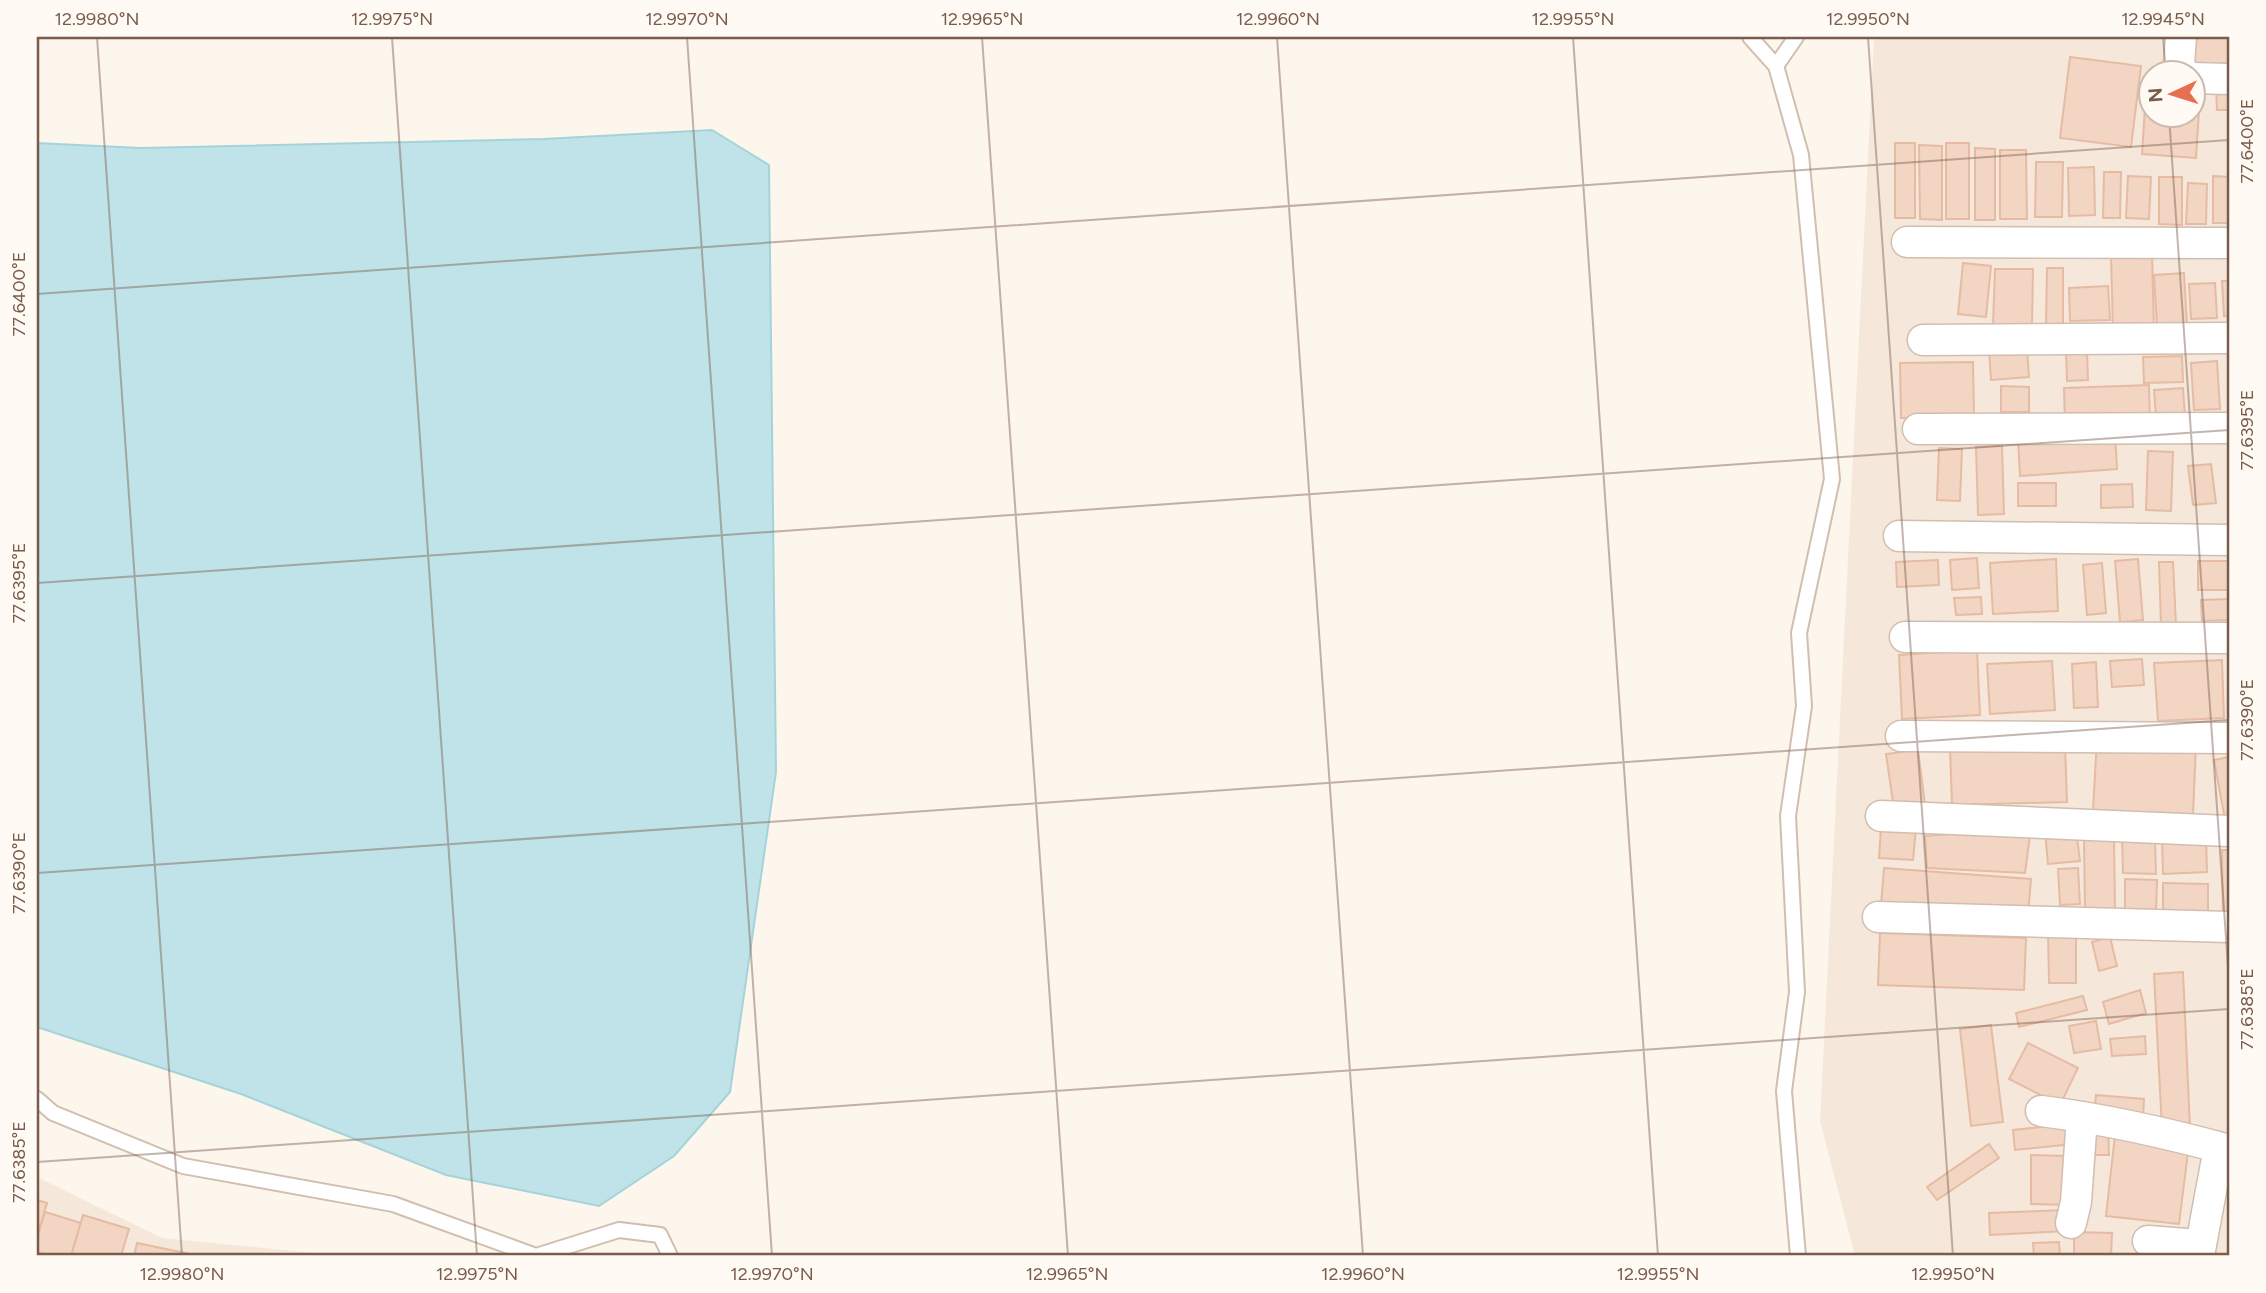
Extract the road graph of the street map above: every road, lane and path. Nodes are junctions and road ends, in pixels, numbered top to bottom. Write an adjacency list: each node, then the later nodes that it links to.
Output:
1 (1750, 37): 5 (lane)
2 (1796, 37): 5 (lane)
3 (2181, 37): 4 (street)
4 (2179, 60)
5 (1776, 66): 31 (lane)
6 (2206, 78): 7 (street)
7 (2229, 79)
8 (1907, 242): 9 (street)
9 (2229, 243)
10 (2229, 338): 11 (street)
11 (1923, 340)
12 (2229, 428): 13 (street)
13 (1919, 429)
14 (1899, 536): 15 (street)
15 (2229, 540)
16 (1905, 637): 17 (street)
17 (2229, 638)
18 (1901, 736): 19 (street)
19 (2229, 738)
20 (1881, 816): 21 (street)
21 (2229, 831)
22 (1878, 917): 23 (street)
23 (2229, 927)
24 (37, 1099): 30 (lane)
25 (2041, 1111): 26 (street)
26 (2082, 1117): 27 (street); 28 (street)
27 (2224, 1149): 29 (street)
28 (2071, 1223)
29 (2148, 1241)
30 (670, 1256)
31 (1798, 1256)

